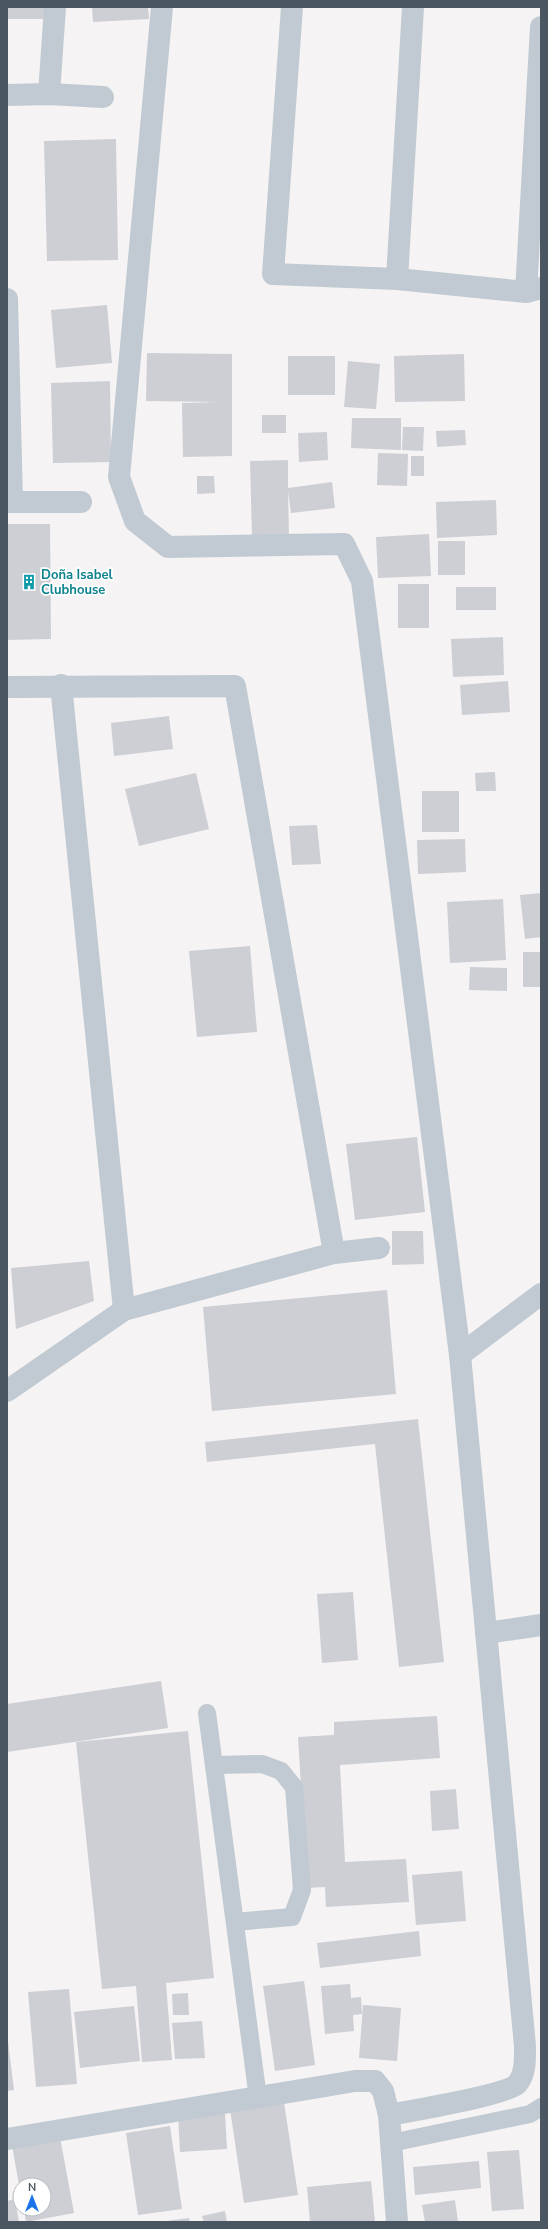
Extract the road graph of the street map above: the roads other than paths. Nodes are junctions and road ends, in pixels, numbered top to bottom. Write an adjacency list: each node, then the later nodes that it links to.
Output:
1 (55, 7): 6 (street)
2 (162, 7): 20 (street)
3 (292, 7): 9 (street)
4 (413, 7): 9 (street)
5 (541, 27): 10 (street)
6 (49, 94): 7 (street); 8 (street)
7 (7, 95)
8 (104, 97)
9 (397, 279): 10 (street)
10 (533, 290)
11 (7, 299): 12 (street)
12 (9, 502): 13 (street)
13 (81, 502)
14 (61, 685): 15 (street); 17 (street); 19 (street)
15 (7, 687)
16 (379, 1248): 17 (street)
17 (334, 1252): 19 (street)
18 (541, 1294): 20 (street)
19 (124, 1310): 21 (street)
20 (460, 1355): 23 (street)
21 (7, 1391)
22 (541, 1625): 23 (street)
23 (486, 1633): 29 (street)
24 (207, 1713): 25 (lane)
25 (214, 1765): 26 (lane); 26 (lane)
26 (235, 1922): 27 (lane)
27 (258, 2098): 29 (street); 30 (street)
28 (541, 2107): 31 (lane)
29 (389, 2115): 31 (street)
30 (7, 2139)
31 (391, 2143): 32 (street)
32 (396, 2222)

